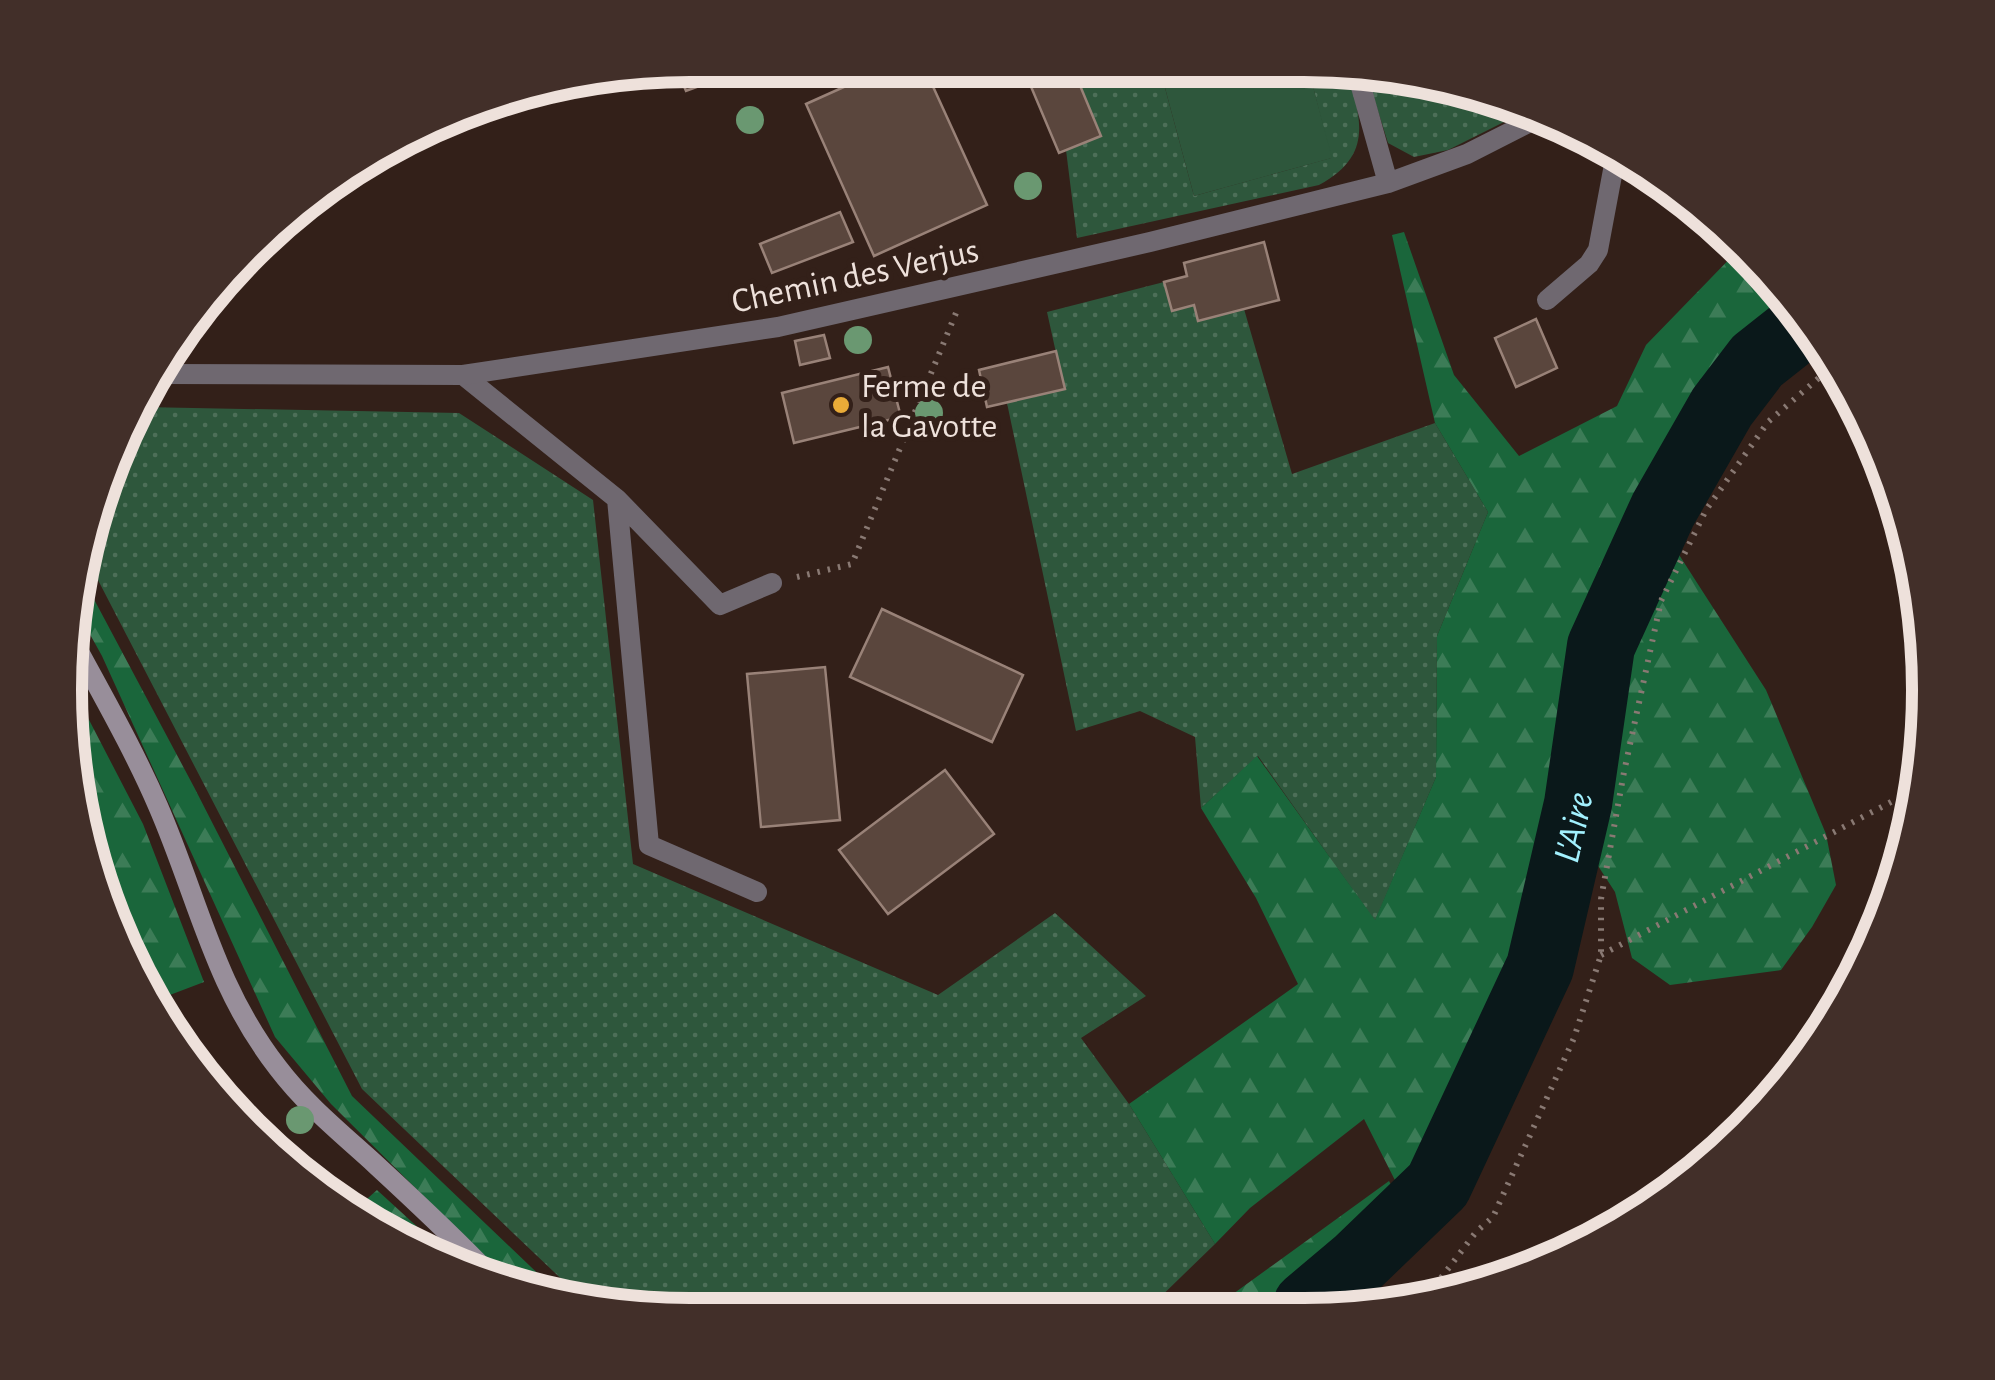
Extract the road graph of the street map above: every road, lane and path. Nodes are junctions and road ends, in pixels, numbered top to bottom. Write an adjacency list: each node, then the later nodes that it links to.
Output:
1 (1361, 86): 4 (street)
2 (1525, 124): 4 (street, Chemin des Verjus)
3 (1614, 167): 6 (street)
4 (1388, 183): 5 (street, Chemin des Verjus)
5 (967, 285): 9 (street, Chemin des Verjus); 11 (path)
6 (1547, 300)
7 (171, 374): 9 (street, Chemin des Verjus)
8 (1824, 374): 15 (path)
9 (463, 375): 10 (street)
10 (617, 499): 11 (street); 14 (street)
11 (772, 583)
12 (83, 661): 16 (street)
13 (1903, 796): 15 (path)
14 (757, 892)
15 (1601, 954): 17 (path)
16 (469, 1255)
17 (1437, 1283)

